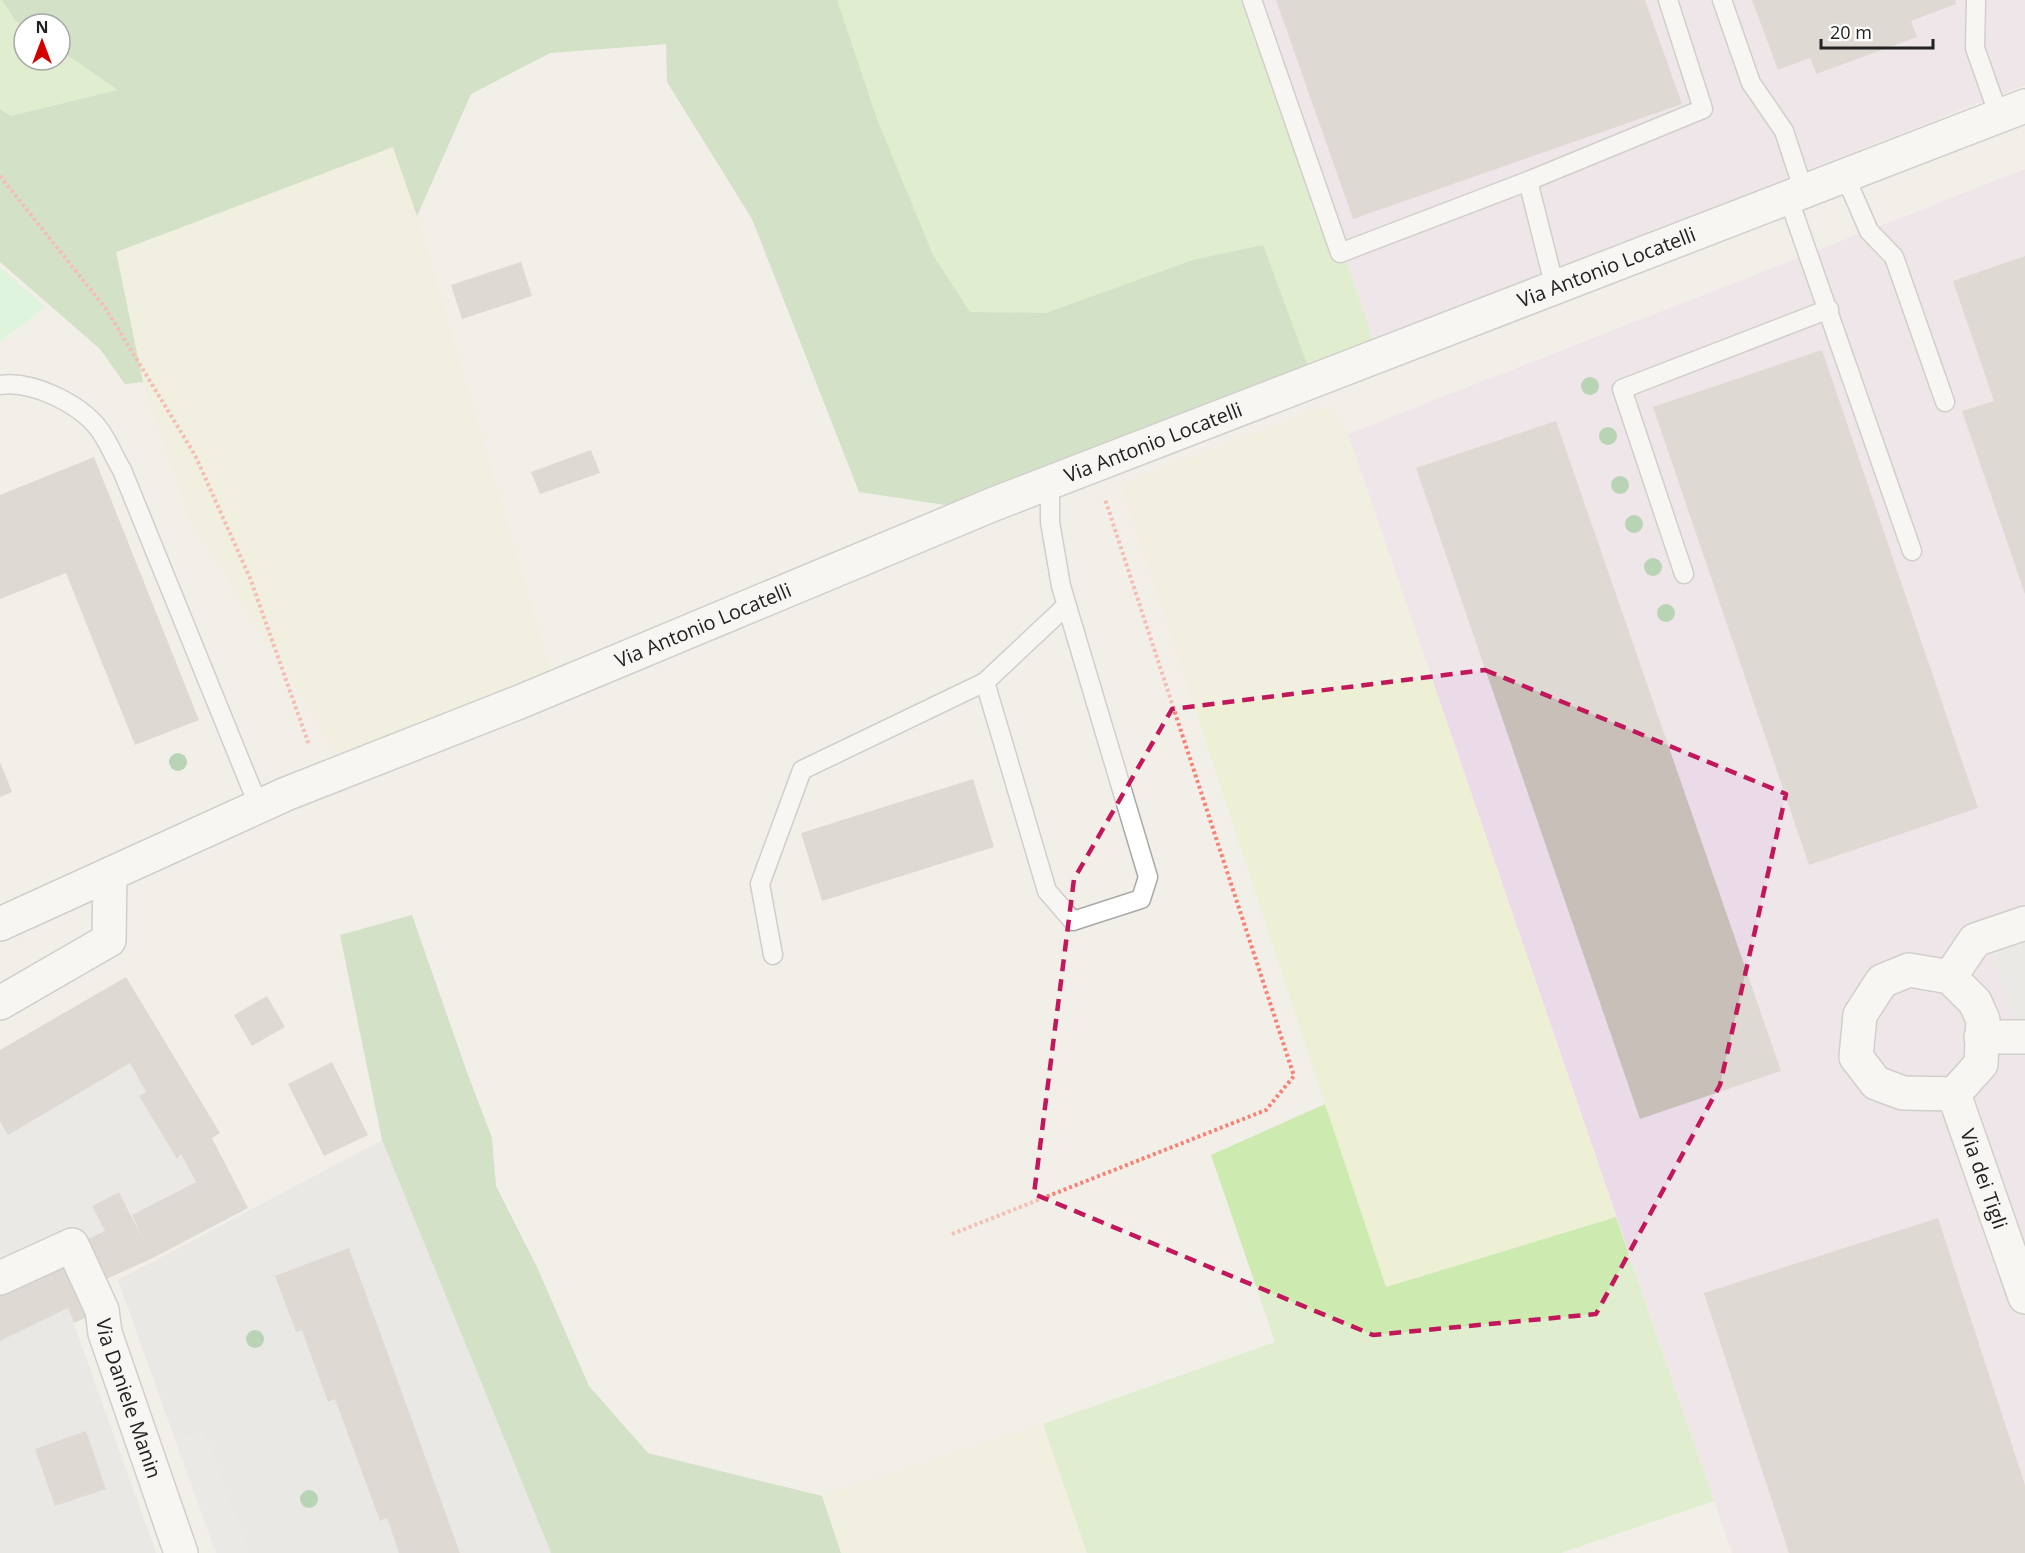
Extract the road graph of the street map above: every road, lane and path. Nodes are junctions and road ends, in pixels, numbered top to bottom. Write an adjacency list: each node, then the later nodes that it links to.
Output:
1 (1252, 0): 8 (lane)
2 (1668, 0): 8 (lane)
3 (1722, 0): 9 (lane)
4 (1976, 0): 5 (lane)
5 (2012, 111): 7 (street, Via Antonio Locatelli)
6 (0, 176): 20 (path)
7 (1845, 176): 9 (street, Via Antonio Locatelli); 13 (lane)
8 (1528, 181): 10 (lane)
9 (1796, 195): 10 (street, Via Antonio Locatelli); 11 (lane)
10 (1555, 288): 14 (street, Via Antonio Locatelli)
11 (1829, 309): 16 (lane); 17 (lane)
12 (0, 385): 21 (lane)
13 (1945, 402)
14 (1094, 465): 15 (street, Via Antonio Locatelli); 31 (path)
15 (1050, 482): 18 (lane); 20 (street, Via Antonio Locatelli)
16 (1912, 551)
17 (1684, 574)
18 (1066, 606): 19 (lane); 19 (lane)
19 (985, 682): 25 (lane)
20 (321, 779): 21 (street, Via Antonio Locatelli)
21 (272, 800): 22 (street, Via Antonio Locatelli)
22 (110, 874): 24 (street, Via Antonio Locatelli); 27 (street)
23 (2025, 923): 26 (street)
24 (0, 924)
25 (773, 955)
26 (1950, 977): 28 (street); 30 (street)
27 (0, 1003)
28 (1981, 1036): 29 (street); 30 (street)
29 (2025, 1036)
30 (1954, 1094): 33 (street, Via dei Tigli)
31 (952, 1234)
32 (0, 1278): 34 (street, Via Daniele Manin)
33 (2025, 1298)
34 (181, 1553)

